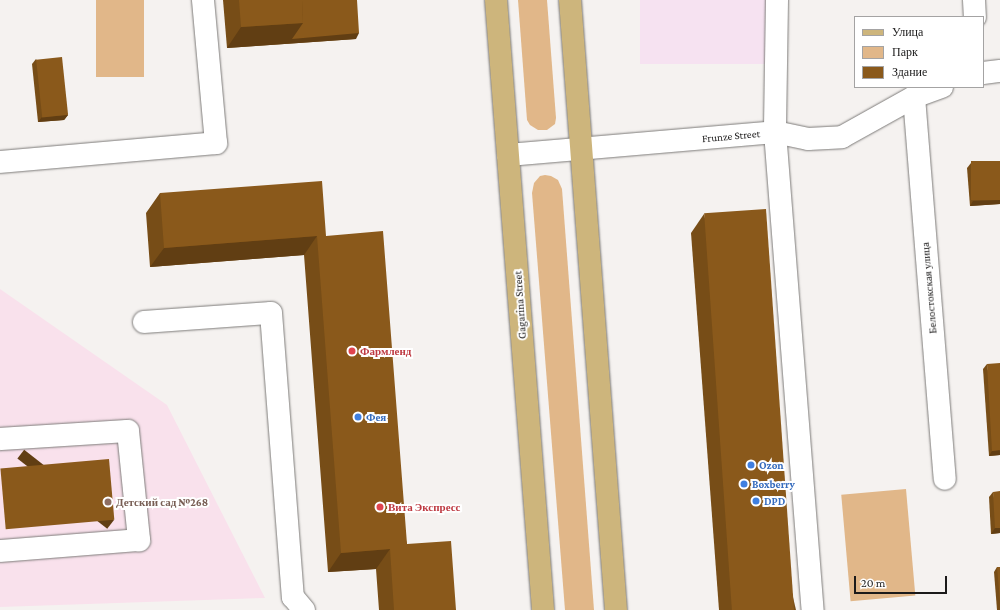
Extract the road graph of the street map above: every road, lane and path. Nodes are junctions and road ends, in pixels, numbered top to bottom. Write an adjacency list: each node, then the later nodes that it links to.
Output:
1 (203, 0): 14 (street)
2 (496, 0): 13 (main road, Gagarina Street)
3 (570, 0): 12 (main road)
4 (777, 0): 11 (street)
5 (974, 0): 6 (street)
6 (975, 16)
7 (1000, 71): 8 (street)
8 (984, 73)
9 (939, 88): 10 (street, Frunze Street)
10 (914, 98): 11 (street, Frunze Street); 17 (street, Белостокская улица)
11 (775, 132): 12 (street, Frunze Street); 22 (street)
12 (581, 149): 13 (street, Frunze Street); 21 (main road)
13 (508, 155): 20 (main road, Gagarina Street)
14 (0, 162)
15 (144, 322): 19 (street)
16 (0, 439): 18 (street)
17 (945, 479)
18 (0, 550)
19 (304, 610)
20 (543, 610)
21 (616, 610)
22 (813, 610)

